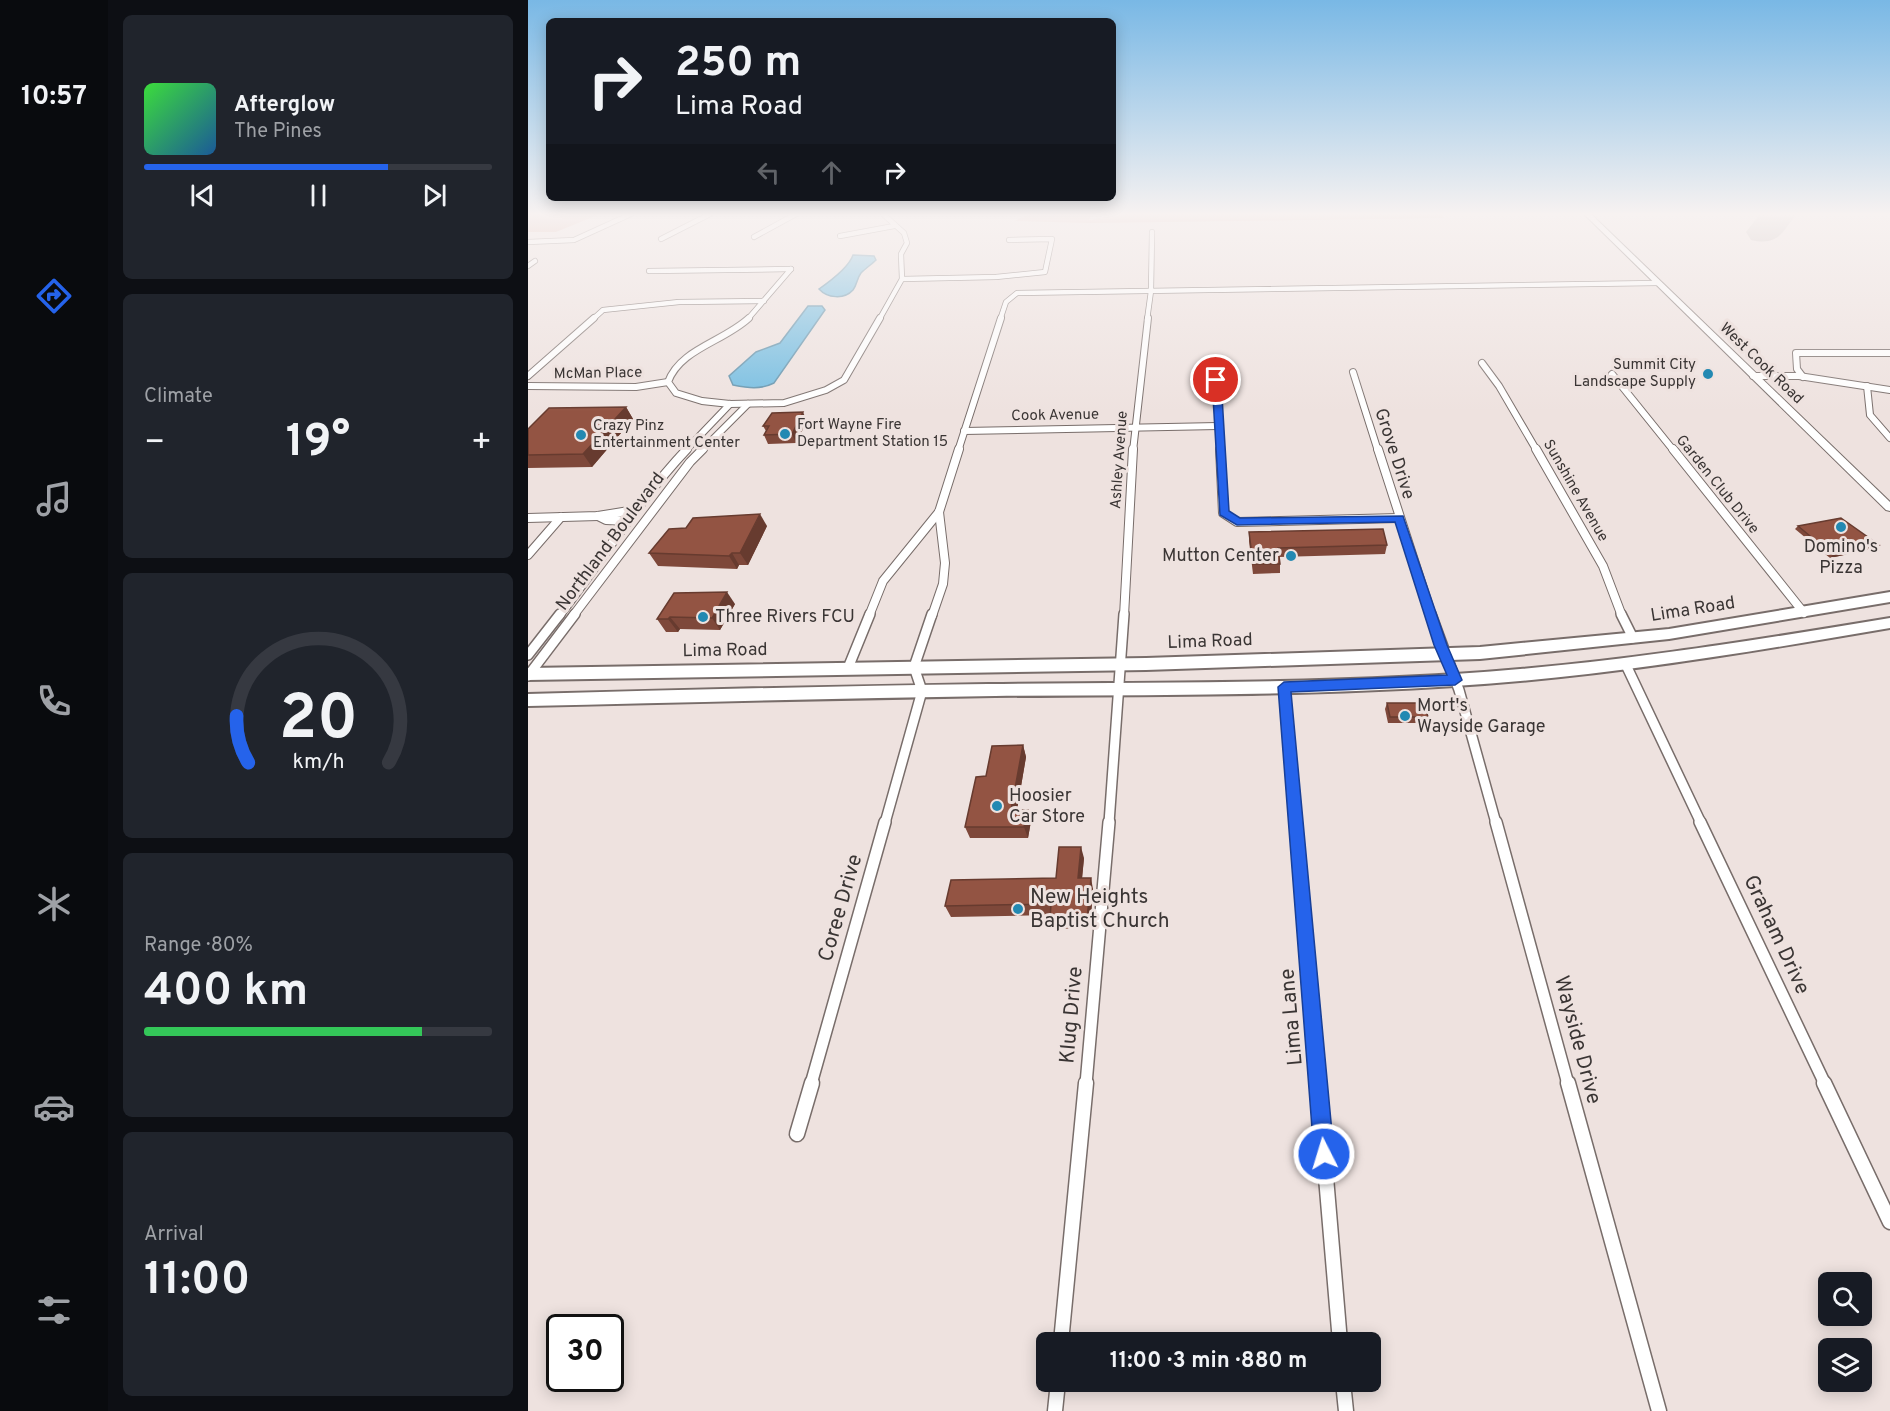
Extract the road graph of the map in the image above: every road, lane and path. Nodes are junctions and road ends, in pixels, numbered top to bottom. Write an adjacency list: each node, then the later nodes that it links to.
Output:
1 (902, 279): 21 (street)
2 (781, 280): 7 (street)
3 (1151, 280): 6 (street, Ashley Avenue)
4 (1654, 280): 5 (main road, West Cook Road)
5 (1657, 283): 6 (street); 13 (main road, West Cook Road)
6 (1151, 291): 23 (street, Ashley Avenue); 24 (street)
7 (764, 301): 12 (street); 16 (street)
8 (1890, 353): 14 (street)
9 (1482, 363): 40 (street, Sunshine Avenue)
10 (1353, 372): 34 (street, Grove Drive)
11 (1612, 374): 38 (street, Garden Club Drive)
12 (528, 376)
13 (1753, 376): 14 (street); 28 (main road, West Cook Road)
14 (1803, 377): 18 (street)
15 (1216, 380): 22 (street)
16 (668, 382): 17 (street, McMan Place); 20 (street)
17 (528, 386)
18 (1867, 386): 19 (street); 25 (street)
19 (1890, 390)
20 (730, 404): 21 (street); 26 (street, Northland Boulevard)
21 (748, 404): 27 (street, Northland Boulevard)
22 (1218, 426): 23 (street, Cook Avenue); 34 (street)
23 (1134, 429): 24 (street, Cook Avenue); 43 (street, Ashley Avenue)
24 (964, 431): 30 (street)
25 (1890, 438)
26 (697, 439): 27 (street); 29 (street, Northland Boulevard)
27 (713, 439): 47 (street, Northland Boulevard)
28 (1890, 508)
29 (635, 510): 31 (street); 35 (street, Northland Boulevard)
30 (939, 512): 45 (street); 46 (street)
31 (598, 516): 32 (street); 35 (street)
32 (561, 517): 33 (street); 36 (street)
33 (528, 518)
34 (1399, 518): 41 (street, Grove Drive)
35 (626, 521): 42 (street, Northland Boulevard)
36 (528, 555)
37 (1890, 597): 38 (highway, Lima Road)
38 (1803, 613): 40 (highway, Lima Road)
39 (1890, 623): 44 (highway)
40 (1633, 638): 41 (highway, Lima Road)
41 (1444, 654): 43 (highway, Lima Road); 48 (street, Grove Drive)
42 (528, 656)
43 (1121, 664): 45 (highway, Lima Road); 50 (street, Ashley Avenue)
44 (1626, 664): 48 (highway); 54 (street, Graham Drive)
45 (914, 667): 46 (highway, Lima Road); 51 (street)
46 (848, 668): 47 (highway, Lima Road)
47 (529, 675)
48 (1455, 680): 49 (highway); 61 (street, Wayside Drive)
49 (1284, 687): 50 (highway); 56 (street, Lima Lane)
50 (1120, 690): 51 (highway); 55 (street, Klug Drive)
51 (922, 691): 52 (highway); 53 (street, Coree Drive)
52 (528, 700)
53 (796, 1134)
54 (1890, 1222)
55 (1063, 1332)
56 (1339, 1332)
57 (1057, 1392): 59 (street)
58 (1344, 1392): 60 (street)
59 (1055, 1411)
60 (1346, 1411)
61 (1659, 1411)

